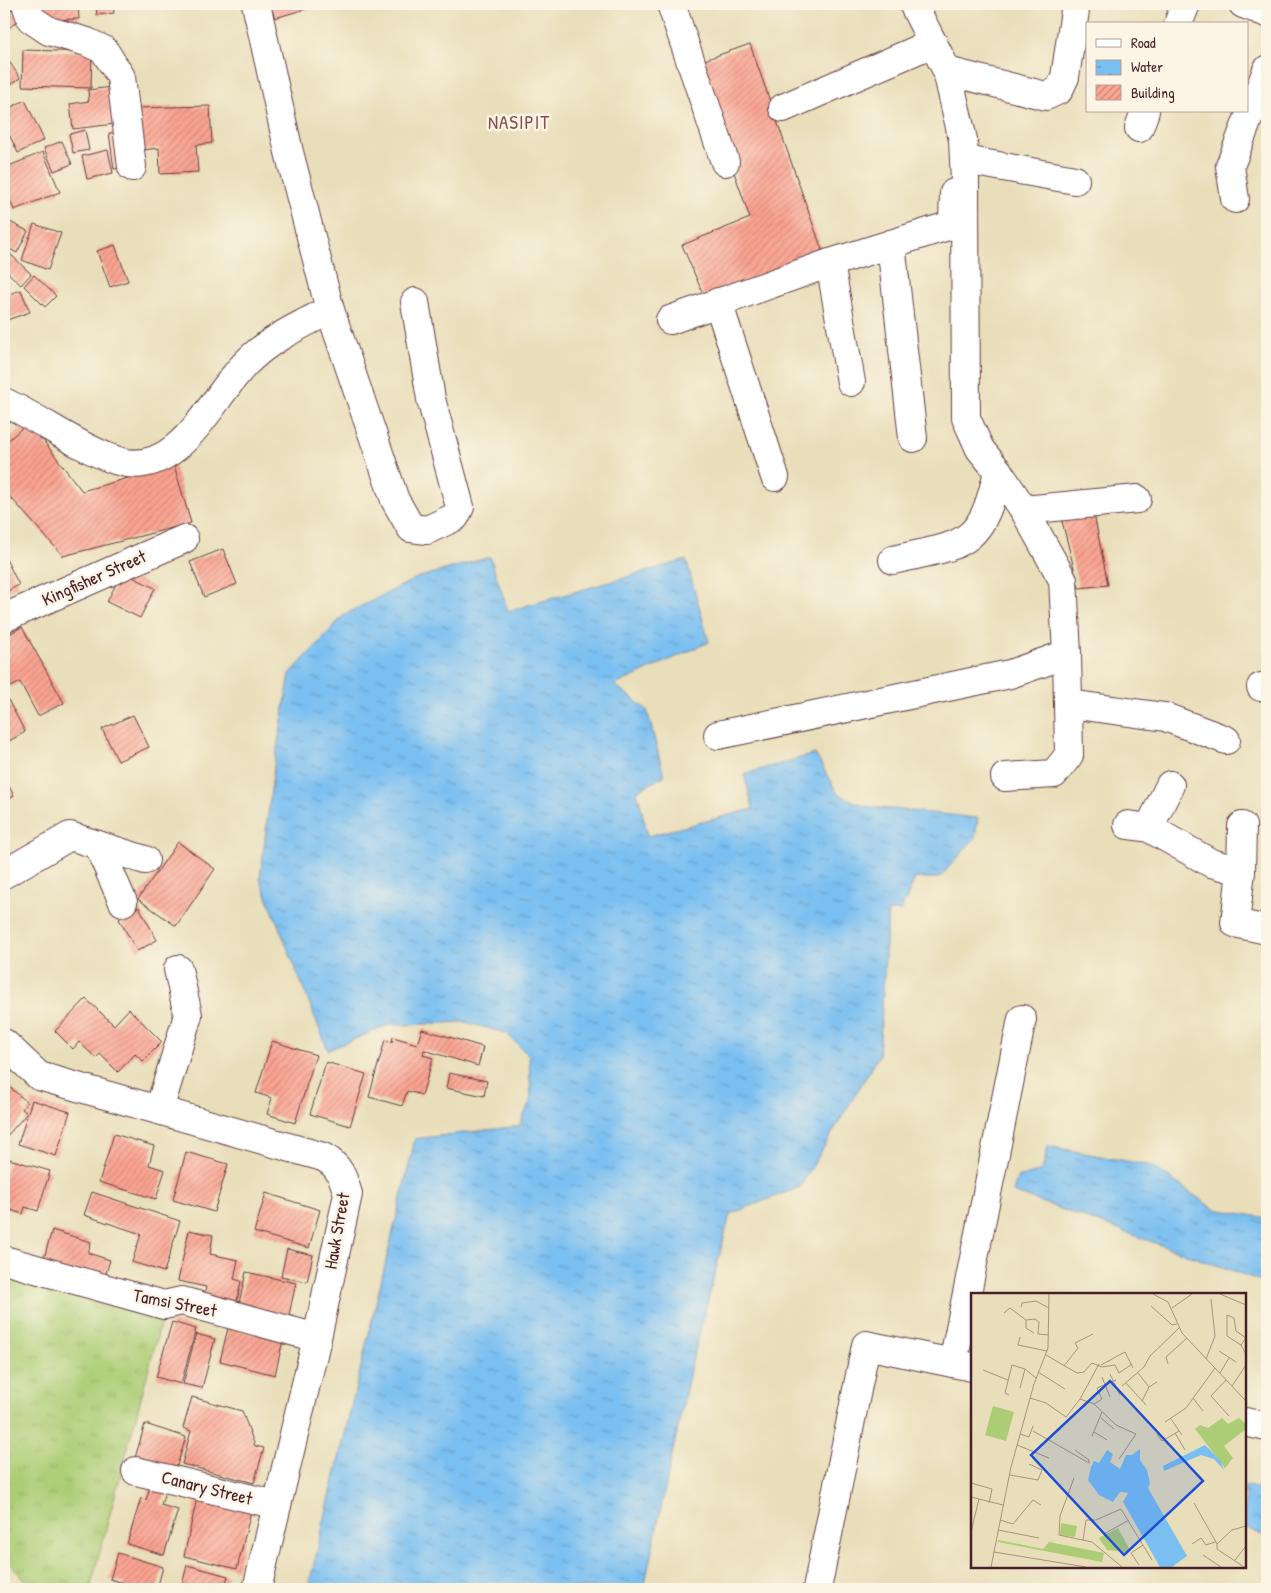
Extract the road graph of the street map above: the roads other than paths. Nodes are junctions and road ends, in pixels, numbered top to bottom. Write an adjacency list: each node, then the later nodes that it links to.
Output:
1 (26, 4): 16 (street)
2 (256, 4): 23 (street)
3 (671, 4): 15 (street)
4 (913, 4): 10 (street)
5 (1076, 4): 12 (street)
6 (1186, 4): 9 (street)
7 (1243, 4): 8 (street)
8 (1267, 13)
9 (1179, 22)
10 (933, 43): 12 (street); 13 (street)
11 (1267, 70): 18 (street)
12 (948, 71): 14 (street)
13 (783, 108)
14 (964, 150): 17 (street); 19 (street); 28 (street)
15 (725, 162)
16 (132, 167)
17 (1075, 180)
18 (1235, 199)
19 (892, 244): 20 (street); 27 (street)
20 (830, 263): 22 (street); 25 (street)
21 (415, 302): 23 (street)
22 (718, 302): 24 (street); 29 (street)
23 (330, 310): 26 (street)
24 (670, 320)
25 (852, 382)
26 (4, 402)
27 (913, 438)
28 (998, 471): 31 (street); 33 (street)
29 (775, 477)
30 (1138, 499): 31 (street)
31 (1024, 510): 35 (street)
32 (184, 539): 34 (street, Kingfisher Street)
33 (893, 560)
34 (4, 618)
35 (1067, 654): 36 (street); 37 (street)
36 (1069, 704): 38 (street); 39 (street)
37 (718, 735)
38 (1226, 740)
39 (1005, 777)
40 (1170, 785): 44 (street)
41 (1242, 826): 44 (street)
42 (98, 845): 43 (street); 45 (street); 46 (street)
43 (145, 860)
44 (1241, 871): 47 (street)
45 (4, 874)
46 (123, 902)
47 (1267, 930)
48 (178, 968): 51 (street)
49 (1022, 1019): 53 (street)
50 (4, 1043): 51 (street, Hawk Street)
51 (159, 1110): 55 (street, Hawk Street)
52 (4, 1260): 55 (street, Tamsi Street)
53 (975, 1293)
54 (971, 1318): 56 (street)
55 (317, 1338): 60 (street, Hawk Street)
56 (963, 1365): 62 (street)
57 (1246, 1422): 58 (street)
58 (1267, 1427)
59 (136, 1471): 60 (street, Canary Street)
60 (277, 1505): 61 (street, Hawk Street)
61 (257, 1589)
62 (817, 1589)

